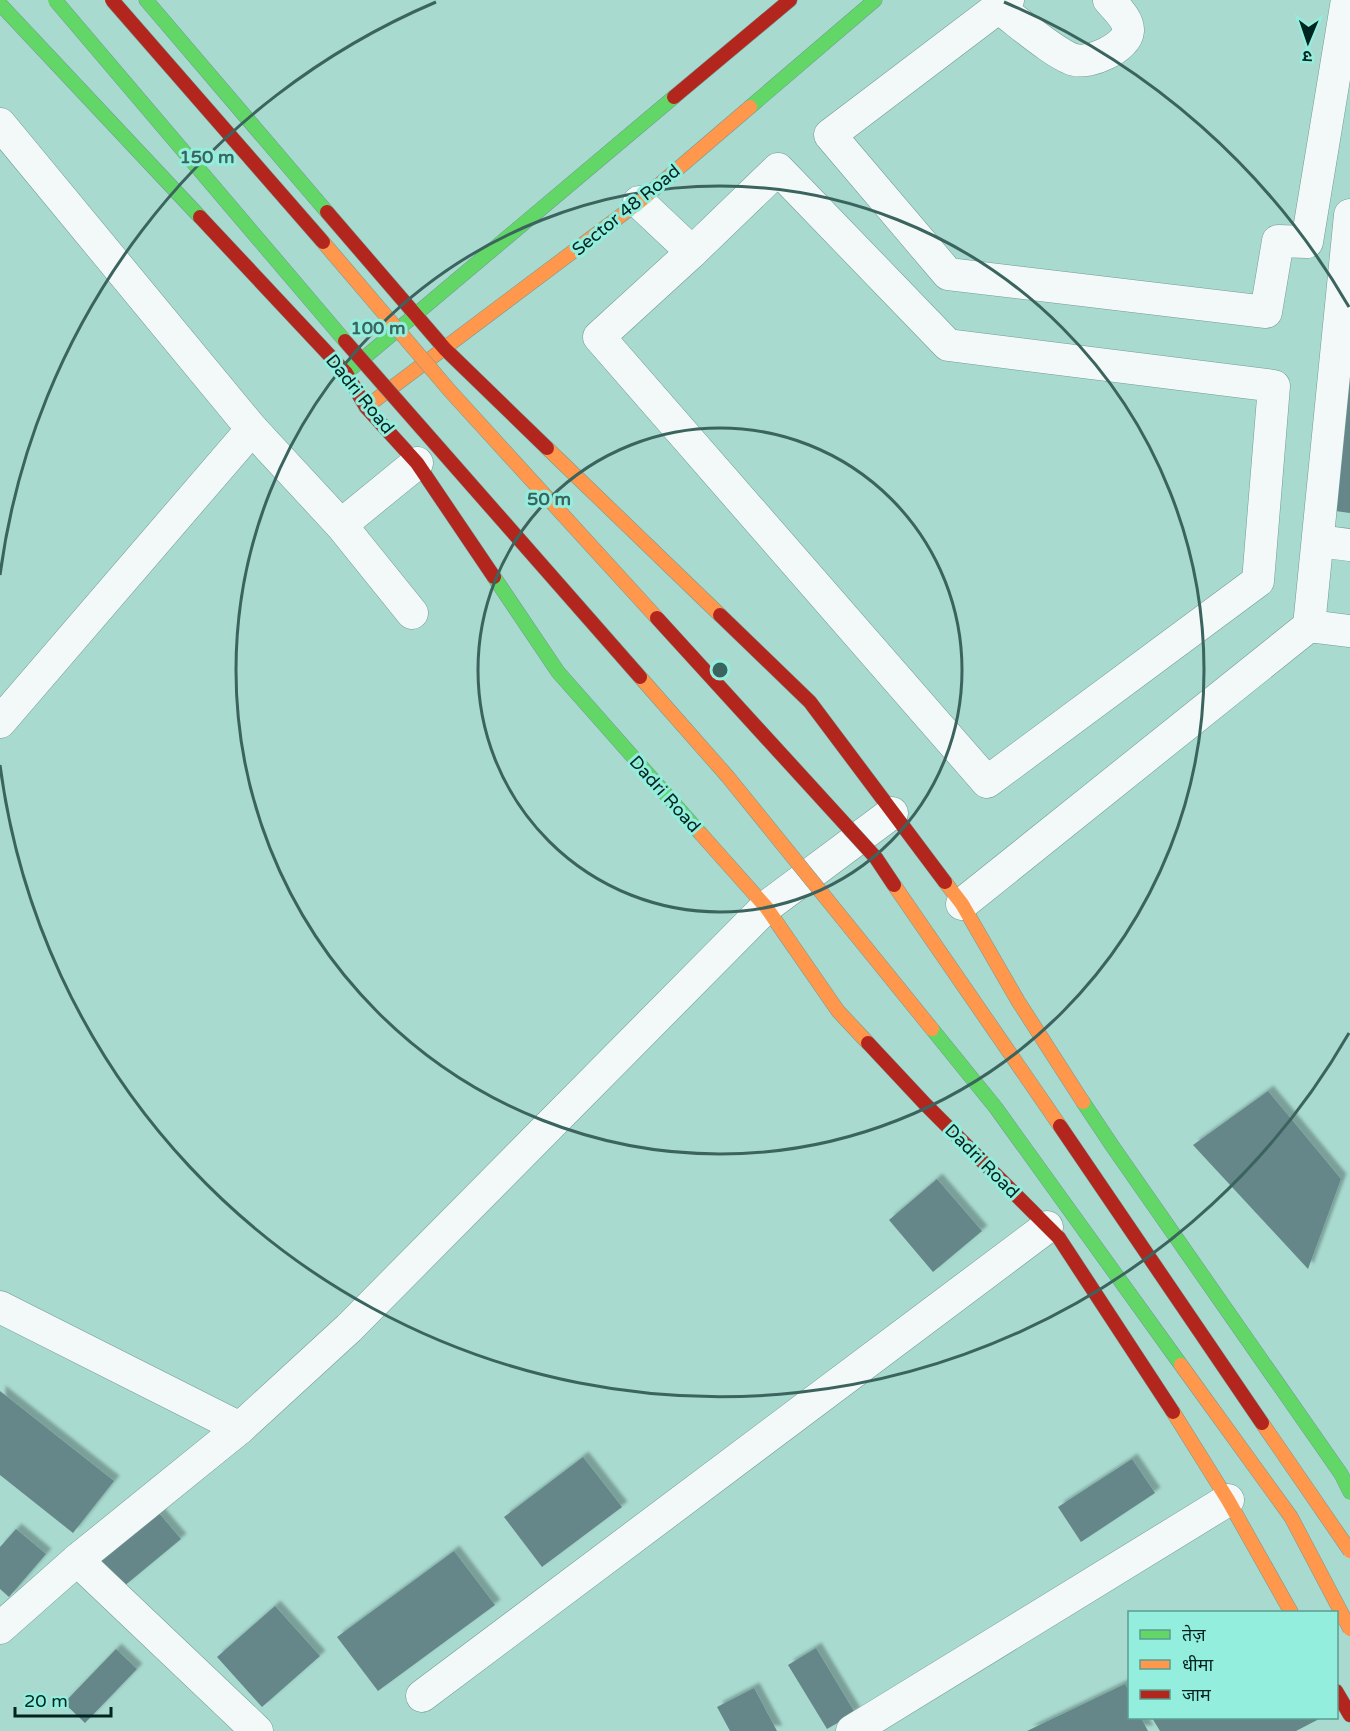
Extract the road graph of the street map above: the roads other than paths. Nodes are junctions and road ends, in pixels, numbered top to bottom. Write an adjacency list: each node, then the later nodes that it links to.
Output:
1 (55, 0): 39 (street, bridge)
2 (112, 0): 35 (street, bridge)
3 (146, 0): 14 (street)
4 (790, 0): 14 (street)
5 (874, 0): 11 (street, Sector 48 Road)
6 (1109, 0): 9 (street)
7 (1347, 0): 9 (street)
8 (0, 4): 16 (street, Dadri Road)
9 (1004, 4)
10 (0, 124): 18 (street)
11 (639, 202): 13 (street); 15 (street, Sector 48 Road)
12 (1350, 215): 21 (street)
13 (692, 252): 13 (street)
14 (416, 315): 15 (street); 16 (street)
15 (445, 349): 17 (street, Sector 48 Road); 27 (street)
16 (346, 373): 17 (street, Dadri Road)
17 (366, 407): 19 (street, Dadri Road)
18 (252, 429): 20 (street); 26 (street)
19 (417, 463): 20 (street); 29 (street, Dadri Road)
20 (341, 525): 23 (street)
21 (1318, 541): 22 (street); 24 (street)
22 (1350, 545)
23 (412, 613)
24 (1309, 626): 25 (street); 28 (street)
25 (1350, 631)
26 (0, 722)
27 (892, 813): 28 (street); 29 (street)
28 (962, 904): 33 (street)
29 (766, 907): 30 (street, Dadri Road); 32 (street)
30 (1047, 1227): 34 (street, Dadri Road); 41 (street)
31 (0, 1307): 32 (street)
32 (240, 1428): 36 (street)
33 (1350, 1492)
34 (1228, 1500): 37 (street, Dadri Road); 45 (street)
35 (1350, 1551)
36 (77, 1560): 38 (street); 44 (street)
37 (1290, 1611)
38 (0, 1628)
39 (1350, 1629)
40 (1338, 1694): 42 (street)
41 (422, 1696)
42 (1350, 1715)
43 (1350, 1729): 46 (street)
44 (257, 1731)
45 (852, 1731)
46 (1346, 1731)

